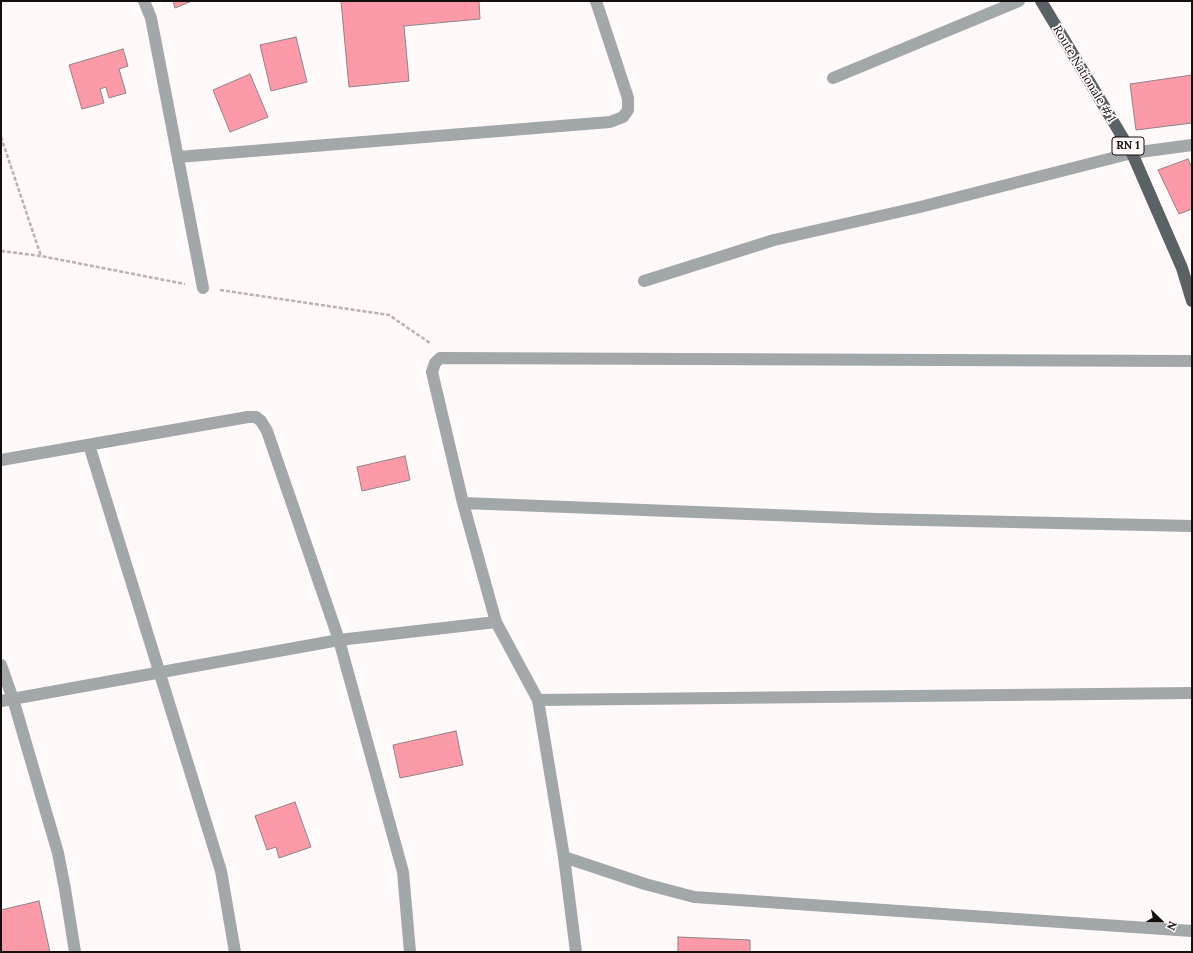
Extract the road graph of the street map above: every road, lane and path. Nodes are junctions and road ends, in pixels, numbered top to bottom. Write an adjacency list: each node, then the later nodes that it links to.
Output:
1 (144, 1): 9 (street)
2 (596, 1): 9 (street)
3 (1019, 1): 5 (street)
4 (1041, 1): 8 (main road, Route Nationale # 1 / RN 1)
5 (833, 78)
6 (1, 137): 11 (path)
7 (1192, 145): 8 (street)
8 (1132, 153): 12 (street); 14 (main road, Route Nationale # 1 / RN 1)
9 (178, 157): 13 (street)
10 (1, 251): 11 (path)
11 (41, 256): 13 (path)
12 (644, 281)
13 (203, 288): 15 (path)
14 (1192, 301)
15 (450, 357): 16 (street); 19 (street)
16 (1192, 361)
17 (89, 445): 18 (street); 22 (street); 24 (street)
18 (1, 460)
19 (463, 503): 20 (street); 21 (street)
20 (1192, 526)
21 (496, 622): 22 (street); 27 (street)
22 (339, 640): 24 (street); 33 (street)
23 (1, 665): 26 (street)
24 (159, 672): 26 (street); 32 (street)
25 (1192, 693): 27 (street)
26 (13, 699): 28 (street); 31 (street)
27 (538, 700): 29 (street)
28 (1, 701)
29 (564, 857): 30 (street); 34 (street)
30 (1192, 931)
31 (75, 952)
32 (235, 952)
33 (410, 952)
34 (576, 952)

